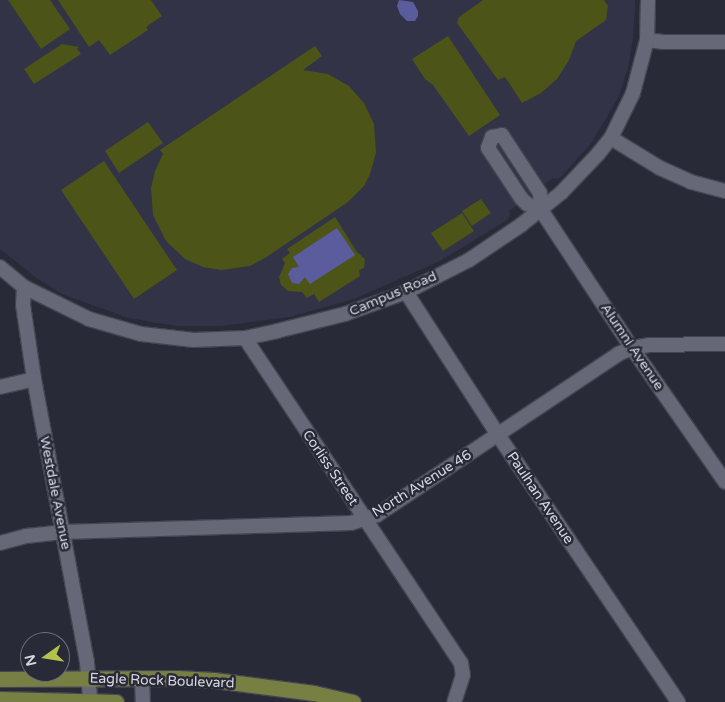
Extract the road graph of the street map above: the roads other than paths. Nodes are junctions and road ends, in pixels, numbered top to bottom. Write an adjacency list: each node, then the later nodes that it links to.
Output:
1 (648, 0): 2 (street, Campus Road)
2 (647, 40): 3 (street); 4 (street, Campus Road)
3 (725, 42)
4 (611, 138): 5 (street); 6 (street, Campus Road)
5 (725, 191)
6 (542, 210): 6 (street, Alumni Avenue); 9 (street, Campus Road); 12 (street, Alumni Avenue)
7 (0, 267): 8 (street, Campus Road)
8 (24, 286): 10 (street, Campus Road); 13 (street, Westdale Avenue)
9 (406, 292): 10 (street, Campus Road); 15 (street, Paulhan Avenue)
10 (245, 338): 17 (street, Corliss Street)
11 (725, 344): 12 (street, North Avenue 46)
12 (632, 348): 15 (street, North Avenue 46); 16 (street, Alumni Avenue)
13 (34, 380): 14 (street); 18 (street, Westdale Avenue)
14 (0, 387)
15 (498, 435): 17 (street, North Avenue 46); 30 (street, Paulhan Avenue)
16 (725, 482)
17 (365, 519): 18 (street, North Avenue 46); 29 (street, Corliss Street)
18 (63, 532): 19 (street, North Avenue 46); 20 (street, Westdale Avenue)
19 (0, 543)
20 (90, 678): 21 (main road, Eagle Rock Boulevard); 22 (main road, Eagle Rock Boulevard); 25 (street, Westdale Avenue)
21 (142, 678): 23 (main road, Eagle Rock Boulevard); 27 (street)
22 (0, 679)
23 (313, 698): 28 (main road, Eagle Rock Boulevard)
24 (0, 700): 25 (main road, Eagle Rock Boulevard)
25 (90, 700): 26 (main road, Eagle Rock Boulevard)
26 (116, 702)
27 (143, 702)
28 (353, 702)
29 (454, 702)
30 (678, 702)

